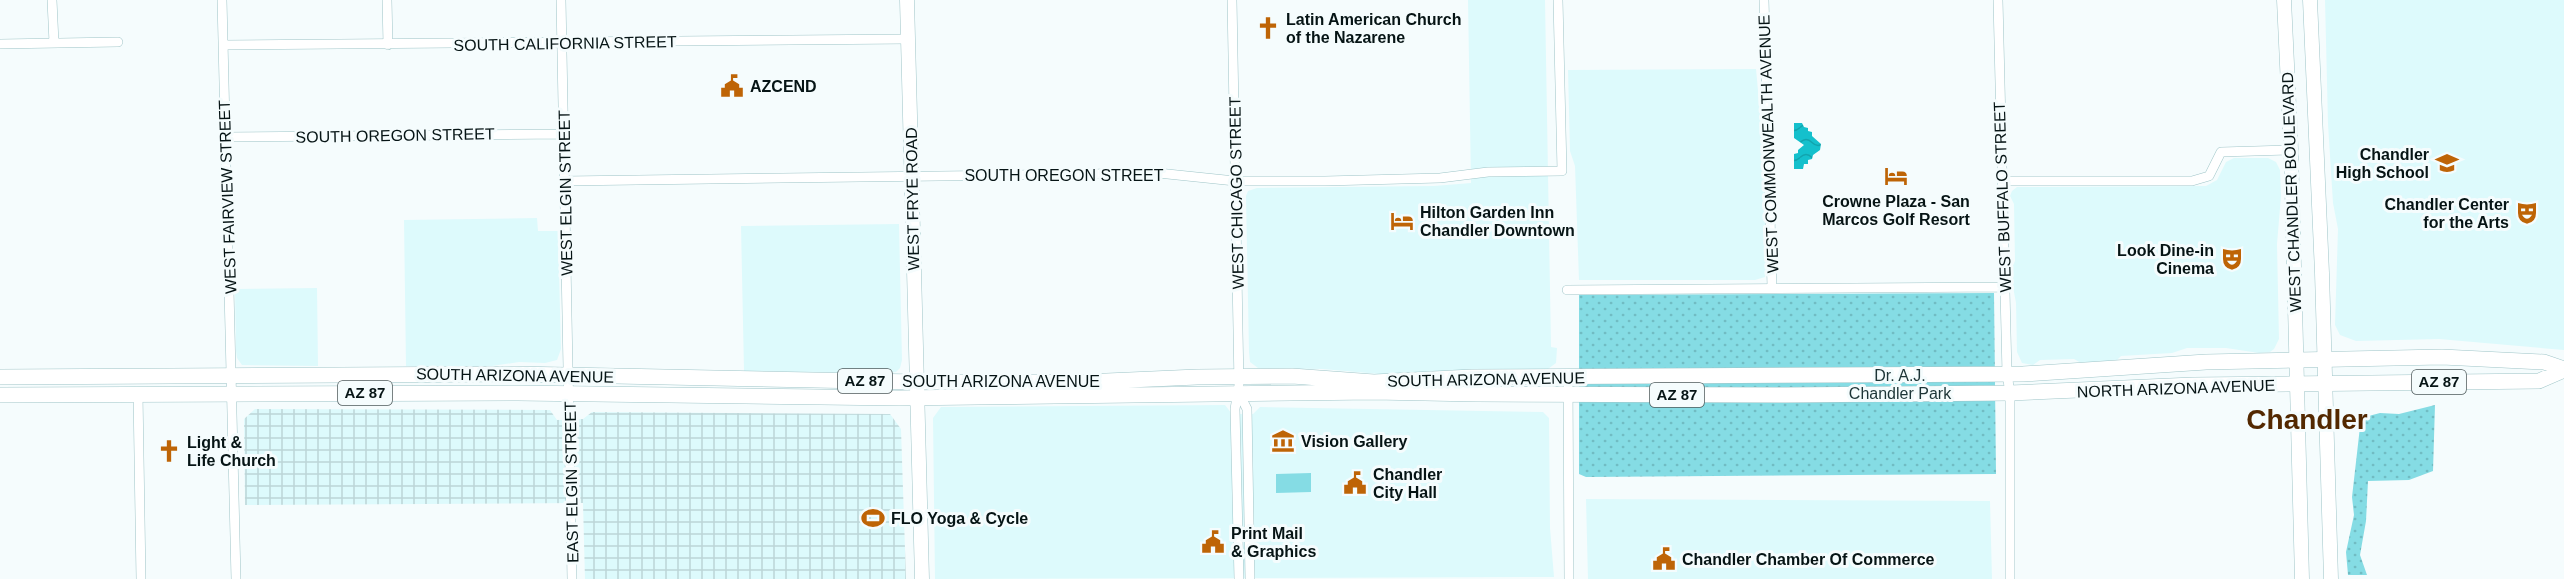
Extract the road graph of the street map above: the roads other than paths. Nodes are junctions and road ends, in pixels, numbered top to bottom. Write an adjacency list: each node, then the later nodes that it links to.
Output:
1 (52, 0): 14 (street)
2 (222, 0): 17 (street, WEST FAIRVIEW STREET)
3 (387, 0): 18 (street)
4 (561, 0): 15 (street, WEST ELGIN STREET)
5 (907, 0): 12 (main road, WEST FRYE ROAD)
6 (1232, 0): 24 (street, WEST CHICAGO STREET)
7 (1558, 0): 24 (street, SOUTH OREGON STREET)
8 (1764, 0): 26 (street, WEST COMMONWEALTH AVENUE)
9 (1998, 0): 25 (street, WEST BUFFALO STREET)
10 (2284, 0): 21 (main road, WEST CHANDLER BOULEVARD)
11 (2310, 0): 29 (main road, WEST CHANDLER BOULEVARD)
12 (908, 39): 15 (street, SOUTH CALIFORNIA STREET); 22 (main road, WEST FRYE ROAD)
13 (118, 42): 14 (street)
14 (54, 43): 16 (street)
15 (562, 43): 18 (street, SOUTH CALIFORNIA STREET); 19 (street, WEST ELGIN STREET)
16 (0, 44)
17 (223, 45): 18 (street, SOUTH CALIFORNIA STREET); 20 (street, WEST FAIRVIEW STREET)
18 (388, 45)
19 (564, 134): 20 (street, SOUTH OREGON STREET); 23 (street, WEST ELGIN STREET)
20 (225, 137): 33 (street, WEST FAIRVIEW STREET)
21 (2291, 150): 25 (street); 30 (main road, WEST CHANDLER BOULEVARD)
22 (911, 176): 23 (street, SOUTH OREGON STREET); 24 (street, SOUTH OREGON STREET); 41 (main road, WEST FRYE ROAD)
23 (566, 181): 43 (street, WEST ELGIN STREET)
24 (1235, 181): 45 (street, WEST CHICAGO STREET)
25 (2002, 181): 27 (street, WEST BUFFALO STREET)
26 (1772, 287): 27 (street); 28 (street)
27 (2005, 287): 32 (street, WEST BUFFALO STREET)
28 (1567, 290)
29 (2325, 359): 30 (main road, NORTH ARIZONA AVENUE / AZ 87); 31 (main road, NORTH ARIZONA AVENUE / AZ 87); 42 (main road, WEST CHANDLER BOULEVARD)
30 (2296, 360): 32 (main road, NORTH ARIZONA AVENUE / AZ 87); 44 (main road, WEST CHANDLER BOULEVARD)
31 (2564, 370): 42 (main road, NORTH ARIZONA AVENUE / AZ 87)
32 (2007, 374): 34 (main road, NORTH ARIZONA AVENUE / AZ 87); 47 (street, WEST BUFFALO STREET)
33 (232, 375): 36 (main road, SOUTH ARIZONA AVENUE / AZ 87); 43 (main road, SOUTH ARIZONA AVENUE / AZ 87); 49 (street, WEST FAIRVIEW STREET)
34 (1786, 375): 35 (main road, SOUTH ARIZONA AVENUE / AZ 87)
35 (1568, 376): 45 (main road, SOUTH ARIZONA AVENUE / AZ 87); 53 (street)
36 (0, 377)
37 (1197, 377): 45 (main road, SOUTH ARIZONA AVENUE / AZ 87); 46 (main road, SOUTH ARIZONA AVENUE / AZ 87); 50 (main road)
38 (813, 380): 39 (main road, SOUTH ARIZONA AVENUE / AZ 87); 43 (main road, SOUTH ARIZONA AVENUE / AZ 87); 54 (main road)
39 (858, 381): 41 (main road, SOUTH ARIZONA AVENUE / AZ 87); 56 (main road)
40 (1002, 381): 41 (main road, SOUTH ARIZONA AVENUE / AZ 87); 46 (main road, SOUTH ARIZONA AVENUE / AZ 87); 55 (main road)
41 (916, 382): 57 (main road, WEST FRYE ROAD)
42 (2326, 383): 44 (main road, NORTH ARIZONA AVENUE / AZ 87); 67 (main road, WEST CHANDLER BOULEVARD)
43 (569, 384): 49 (main road, SOUTH ARIZONA AVENUE / AZ 87); 54 (main road, SOUTH ARIZONA AVENUE / AZ 87); 60 (street, EAST ELGIN STREET)
44 (2297, 384): 47 (main road, NORTH ARIZONA AVENUE / AZ 87); 66 (main road, WEST CHANDLER BOULEVARD)
45 (1239, 385): 50 (main road, SOUTH ARIZONA AVENUE / AZ 87); 53 (main road, SOUTH ARIZONA AVENUE / AZ 87); 62 (street); 63 (street)
46 (1124, 388): 50 (main road, SOUTH ARIZONA AVENUE / AZ 87); 55 (main road, SOUTH ARIZONA AVENUE / AZ 87)
47 (2010, 393): 51 (main road, NORTH ARIZONA AVENUE / AZ 87); 65 (street, WEST BUFFALO STREET)
48 (138, 394): 49 (main road, SOUTH ARIZONA AVENUE / AZ 87); 52 (main road, SOUTH ARIZONA AVENUE / AZ 87); 58 (street)
49 (232, 394): 59 (street, WEST FAIRVIEW STREET)
50 (1196, 394)
51 (1786, 394): 53 (main road, SOUTH ARIZONA AVENUE / AZ 87)
52 (0, 395)
53 (1568, 395): 64 (street)
54 (814, 397): 56 (main road, SOUTH ARIZONA AVENUE / AZ 87)
55 (1002, 397): 57 (main road, SOUTH ARIZONA AVENUE / AZ 87)
56 (857, 398): 57 (main road, SOUTH ARIZONA AVENUE / AZ 87)
57 (917, 398): 61 (main road, WEST FRYE ROAD)
58 (141, 579)
59 (236, 579)
60 (572, 579)
61 (922, 579)
62 (1239, 579)
63 (1250, 579)
64 (1569, 579)
65 (2010, 579)
66 (2302, 579)
67 (2332, 579)

